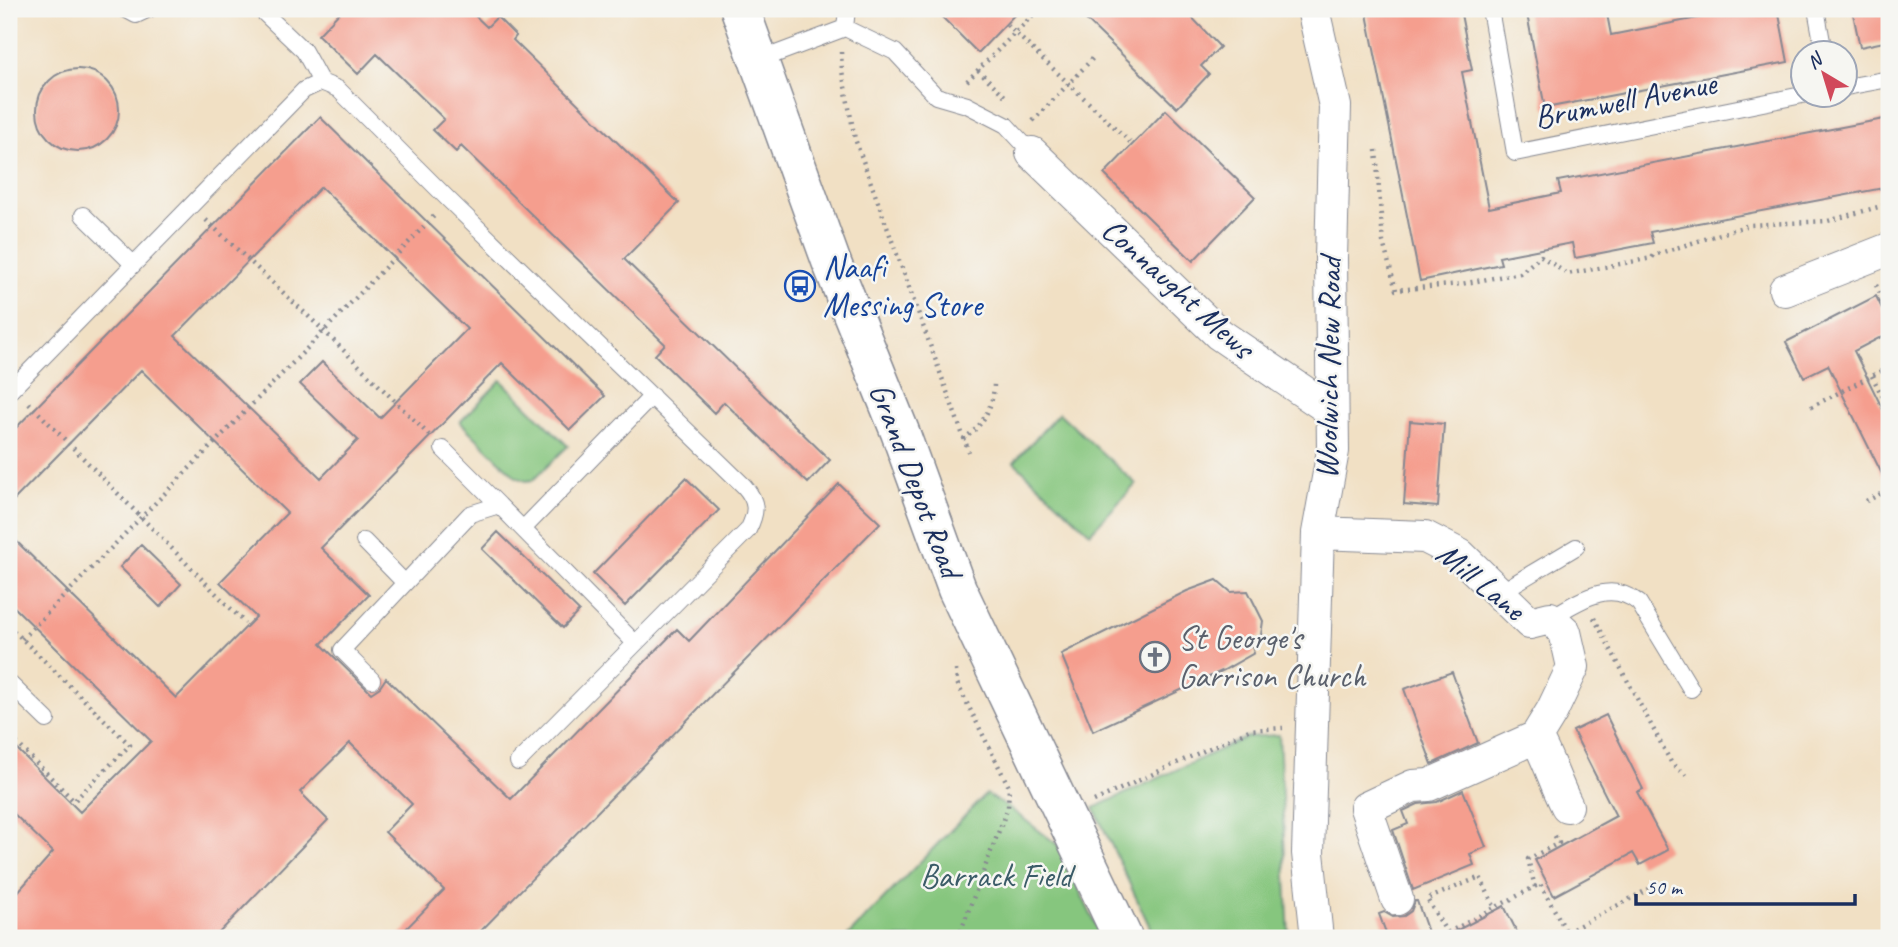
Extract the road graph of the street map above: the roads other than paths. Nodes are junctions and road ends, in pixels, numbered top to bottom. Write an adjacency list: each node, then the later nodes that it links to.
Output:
1 (125, 9): 2 (lane)
2 (149, 9)
3 (260, 9): 13 (lane)
4 (740, 9): 11 (highway, Grand Depot Road)
5 (847, 9): 9 (lane)
6 (1313, 9): 23 (street, Woolwich New Road)
7 (1490, 9): 15 (lane, Brumwell Avenue)
8 (1815, 9): 10 (lane)
9 (840, 29): 11 (lane); 16 (lane)
10 (1821, 38)
11 (760, 60): 42 (highway, Grand Depot Road)
12 (1889, 79): 14 (lane)
13 (321, 82): 19 (lane); 22 (lane)
14 (1860, 84)
15 (1790, 97)
16 (1025, 145): 23 (street, Connaught Mews)
17 (83, 215): 19 (lane)
18 (1889, 249): 20 (street)
19 (133, 264): 21 (lane)
20 (1785, 290)
21 (11, 390)
22 (652, 396): 26 (lane); 33 (lane)
23 (1332, 411): 27 (street, Woolwich New Road)
24 (443, 449): 25 (lane)
25 (499, 505): 26 (lane); 30 (lane)
26 (523, 529): 33 (lane)
27 (1318, 533): 31 (street, Mill Lane); 43 (street, Woolwich New Road)
28 (364, 541): 30 (lane)
29 (1577, 547): 31 (lane)
30 (405, 583): 34 (lane)
31 (1499, 593): 32 (street, Mill Lane)
32 (1550, 618): 36 (lane); 38 (street, Mill Lane)
33 (635, 643): 39 (lane)
34 (372, 680)
35 (9, 683): 37 (lane)
36 (1691, 689)
37 (47, 720)
38 (1536, 737): 40 (street); 41 (street)
39 (518, 761)
40 (1562, 797)
41 (1397, 898)
42 (1123, 938)
43 (1317, 938)

